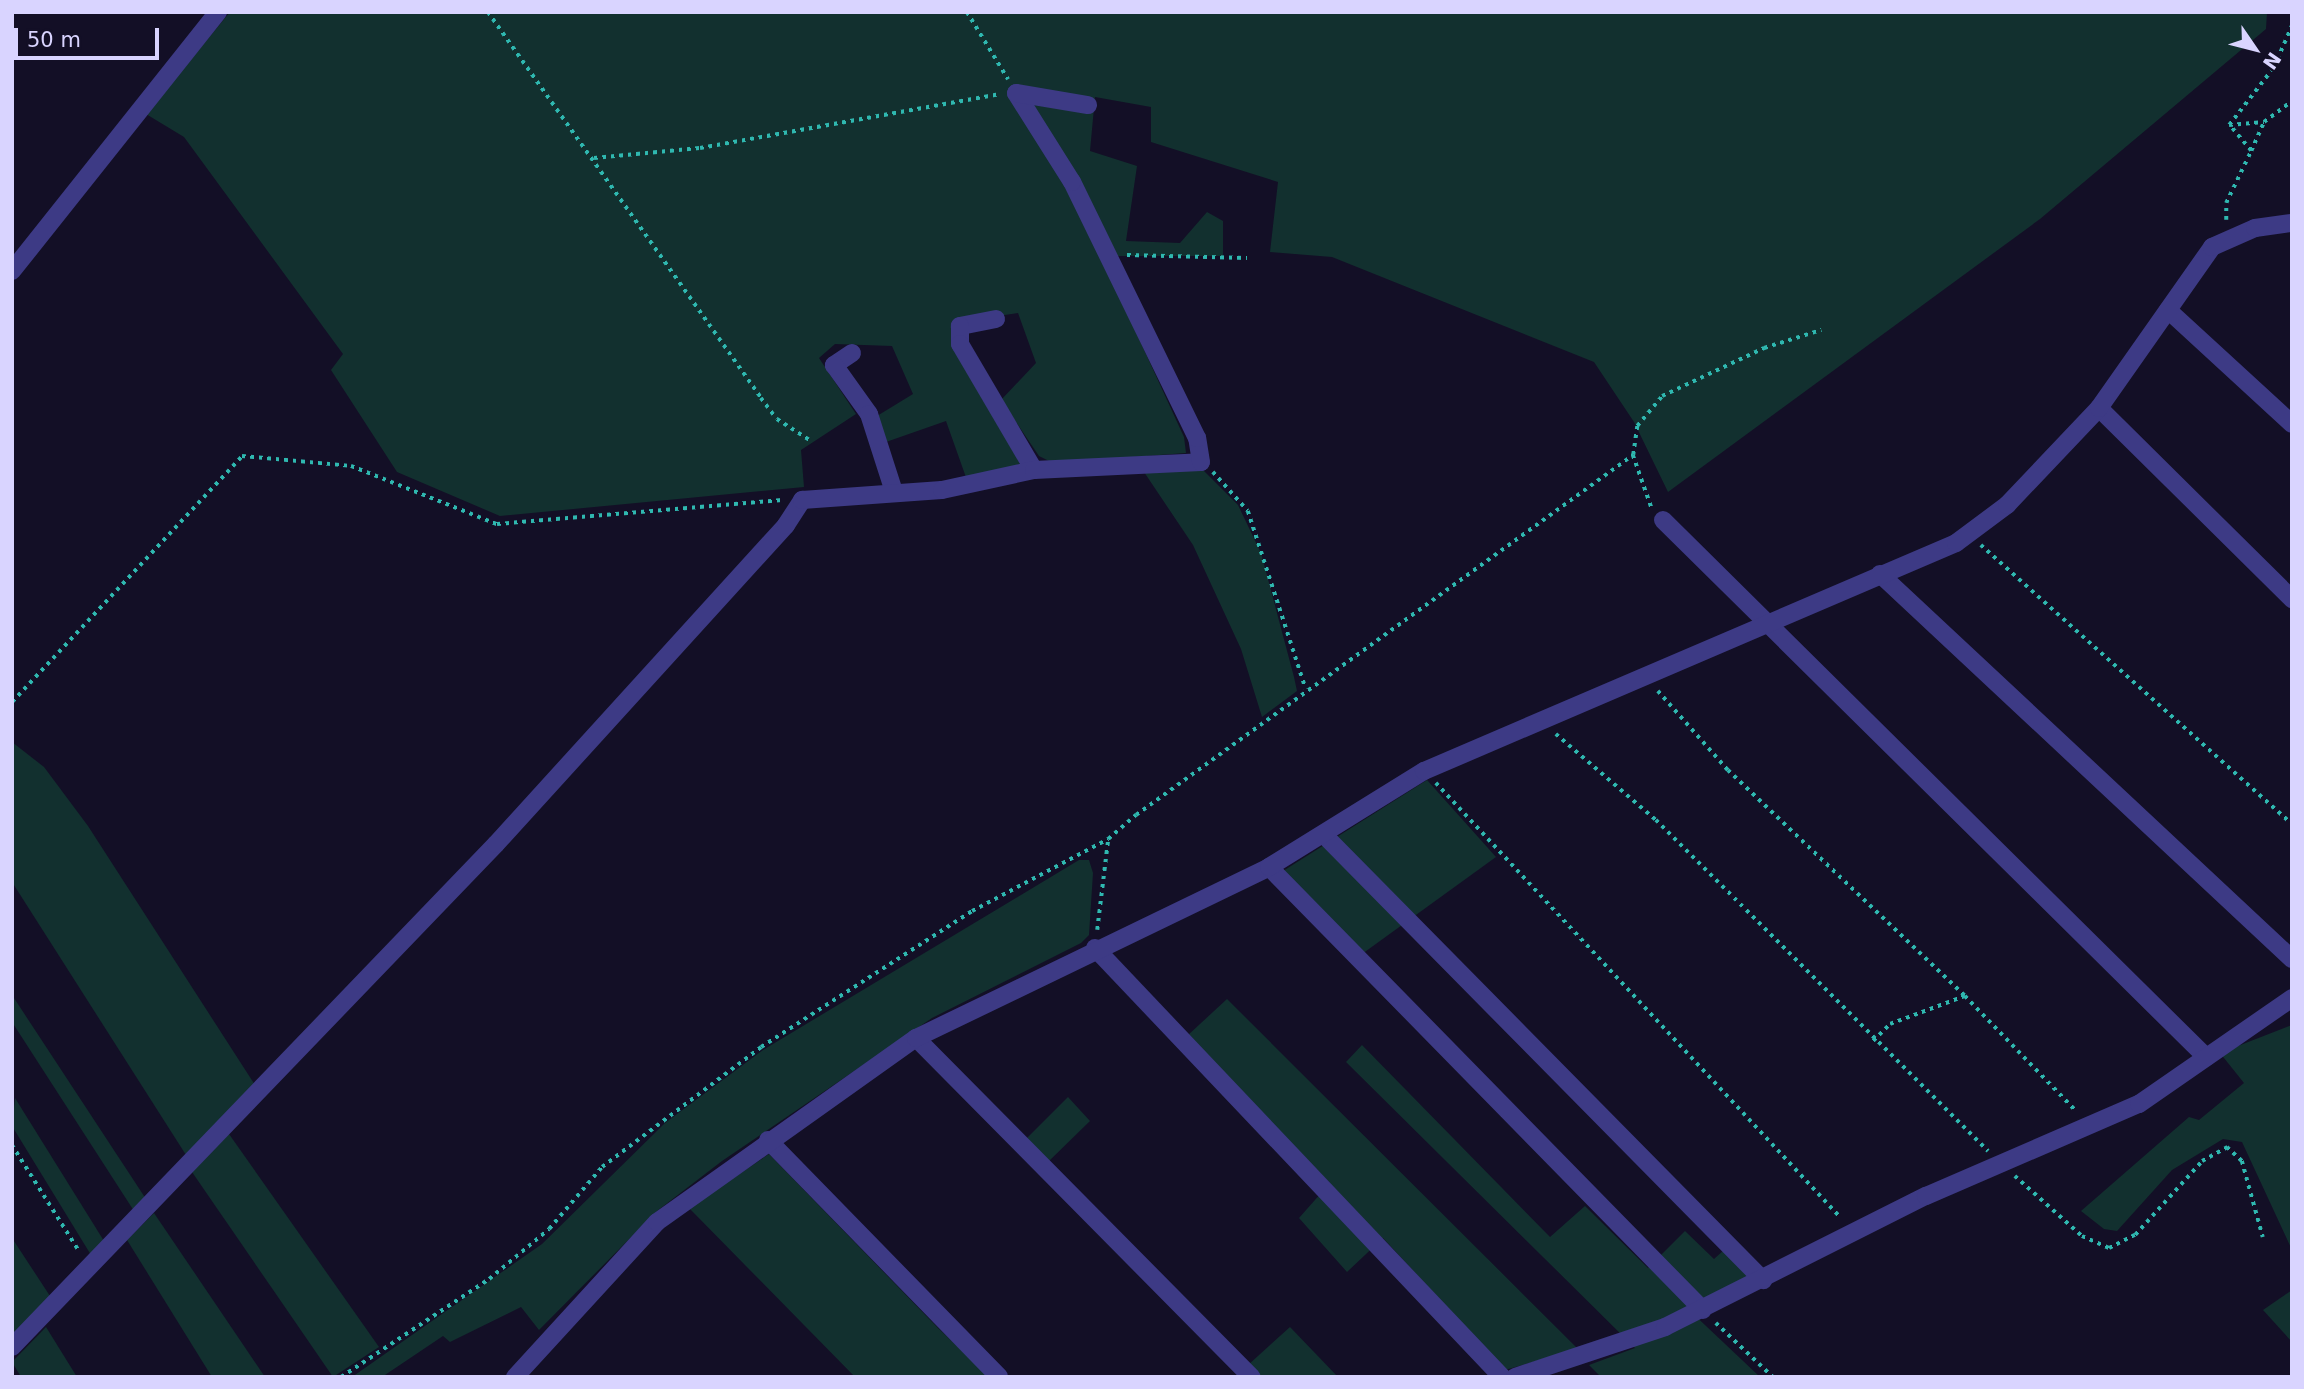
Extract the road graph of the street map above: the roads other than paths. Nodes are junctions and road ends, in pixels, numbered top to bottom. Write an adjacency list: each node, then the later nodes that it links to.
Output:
1 (218, 12): 4 (street)
2 (1088, 105): 10 (street)
3 (2292, 223): 5 (street)
4 (12, 271)
5 (2168, 310): 8 (street); 9 (street)
6 (996, 319): 10 (street)
7 (852, 353): 11 (street)
8 (2099, 408): 13 (street); 14 (street)
9 (2292, 424)
10 (1034, 470): 11 (street)
11 (894, 492): 26 (street)
12 (1663, 520): 15 (street)
13 (1880, 574): 15 (street); 19 (street)
14 (2292, 599)
15 (1763, 625): 16 (street); 22 (street)
16 (1325, 836): 17 (street); 24 (street)
17 (1269, 867): 18 (street); 25 (street)
18 (1095, 947): 21 (street); 30 (street)
19 (2292, 959)
20 (2292, 998): 22 (street)
21 (916, 1038): 23 (street); 29 (street)
22 (2206, 1057): 24 (street)
23 (768, 1140): 27 (street); 28 (street)
24 (1763, 1280): 25 (street)
25 (1703, 1310): 31 (street)
26 (12, 1348)
27 (514, 1377)
28 (999, 1377)
29 (1251, 1377)
30 (1502, 1377)
31 (1515, 1377)

